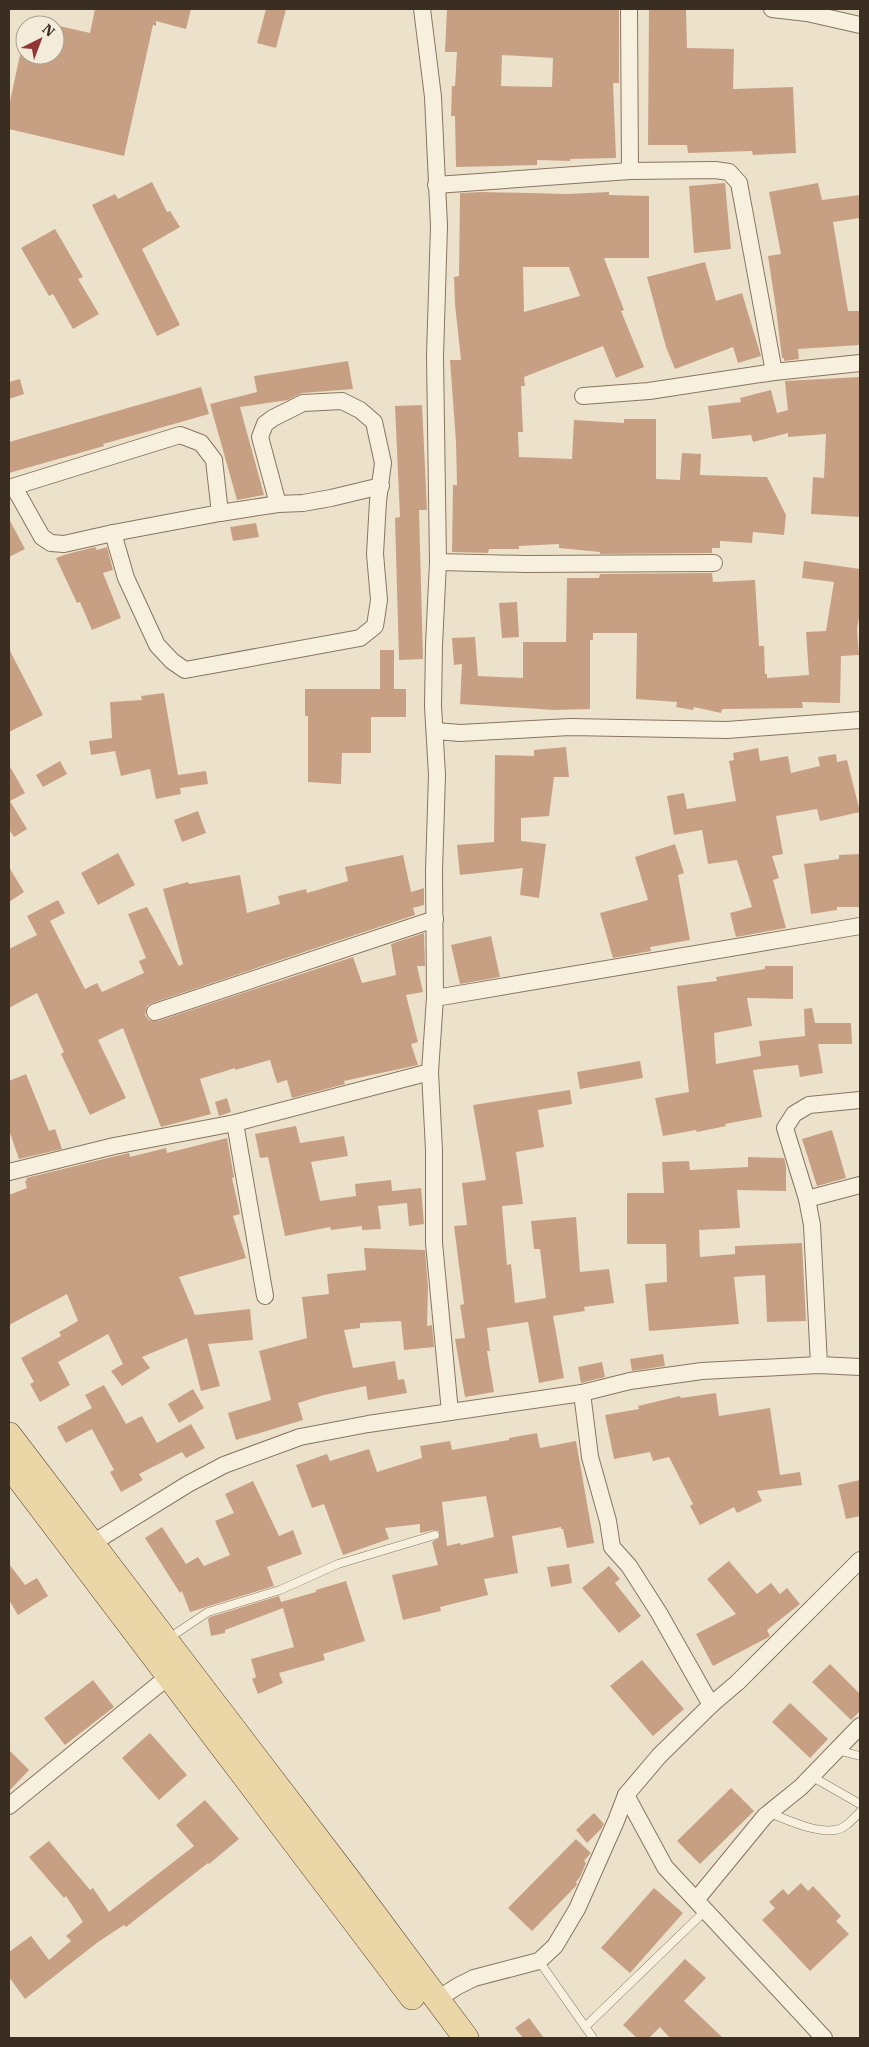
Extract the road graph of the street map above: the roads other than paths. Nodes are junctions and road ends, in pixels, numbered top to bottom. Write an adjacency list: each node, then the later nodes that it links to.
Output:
1 (422, 9): 7 (street)
2 (629, 9): 6 (street)
3 (772, 9): 4 (street)
4 (807, 11): 5 (street)
5 (860, 25)
6 (630, 171): 7 (street); 9 (street)
7 (436, 184): 16 (street)
8 (860, 363): 9 (street)
9 (774, 372): 10 (street)
10 (583, 396)
11 (381, 486): 13 (street); 13 (street); 15 (street)
12 (11, 488): 14 (street); 15 (street)
13 (278, 504): 14 (street)
14 (220, 513): 15 (street)
15 (113, 533)
16 (438, 562): 17 (street); 19 (street)
17 (714, 562)
18 (860, 720): 19 (street)
19 (436, 731): 20 (street)
20 (435, 919): 22 (street); 23 (street)
21 (860, 926): 22 (street)
22 (435, 998): 24 (street)
23 (154, 1012)
24 (430, 1072): 26 (street); 34 (street)
25 (860, 1100): 29 (street)
26 (235, 1123): 27 (street); 30 (street)
27 (9, 1172)
28 (860, 1185): 29 (street)
29 (807, 1199): 31 (street)
30 (264, 1296)
31 (819, 1365): 32 (street); 33 (street)
32 (860, 1367)
33 (582, 1393): 34 (street); 42 (street)
34 (450, 1412): 38 (street)
35 (9, 1435): 38 (main road)
36 (9, 1465): 41 (main road)
37 (435, 1535): 40 (lane)
38 (91, 1544): 40 (main road)
39 (860, 1560): 42 (street)
40 (165, 1641): 52 (main road)
41 (169, 1676): 49 (street); 52 (main road)
42 (711, 1705): 47 (street)
43 (860, 1726): 44 (street)
44 (837, 1750): 45 (lane); 46 (street)
45 (860, 1756)
46 (811, 1776): 48 (lane); 51 (street)
47 (626, 1795): 53 (street); 54 (street)
48 (860, 1804)
49 (9, 1806)
50 (860, 1812): 51 (lane)
51 (768, 1813): 53 (street)
52 (316, 1853): 55 (main road); 57 (main road)
53 (701, 1905): 56 (lane); 60 (street)
54 (539, 1960): 55 (street); 56 (lane)
55 (436, 2000): 58 (main road)
56 (585, 2027): 59 (lane)
57 (444, 2038)
58 (466, 2038)
59 (593, 2038)
60 (824, 2038)

